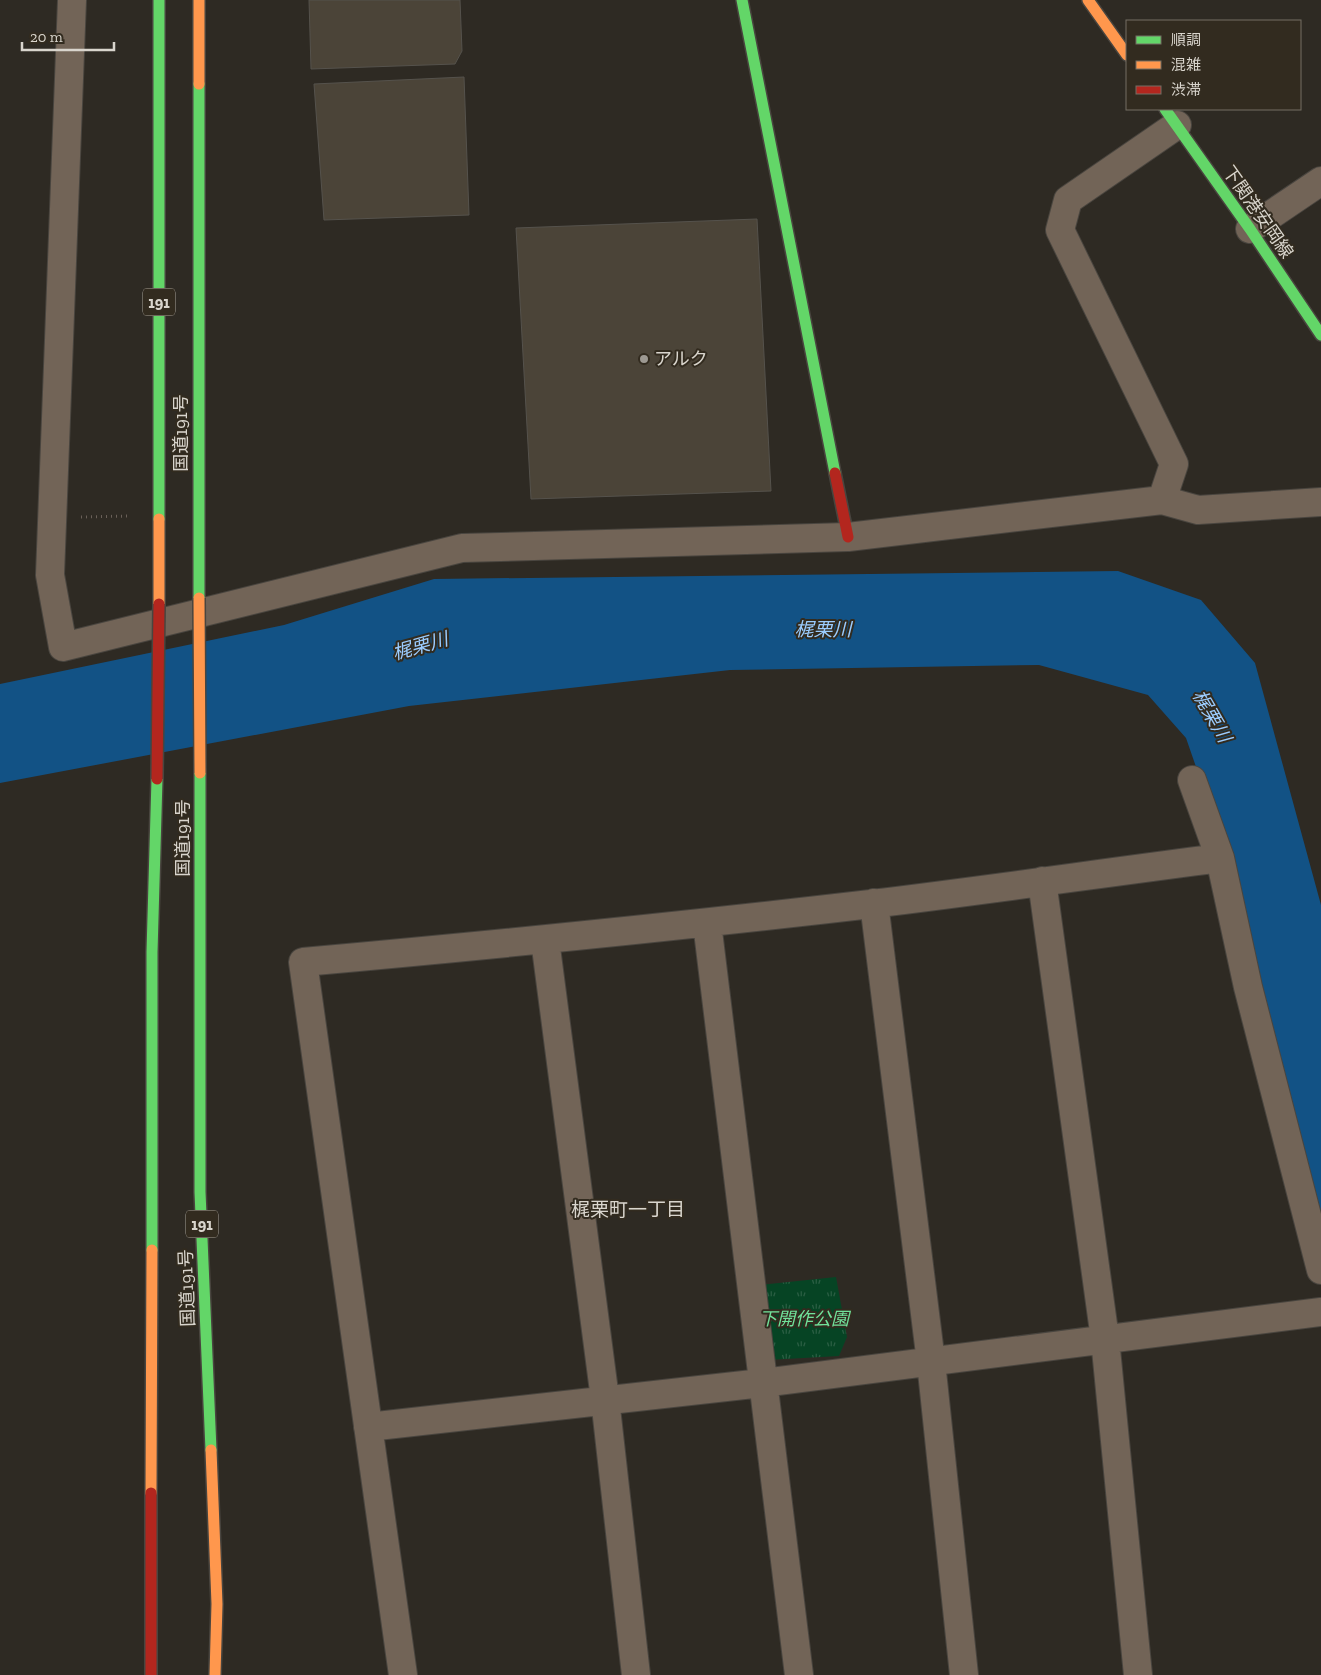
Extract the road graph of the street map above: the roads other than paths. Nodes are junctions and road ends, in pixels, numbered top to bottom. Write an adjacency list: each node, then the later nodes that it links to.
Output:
1 (72, 0): 13 (street)
2 (159, 0): 27 (main road, 国道191号 / 191, bridge)
3 (199, 0): 28 (main road, 国道191号 / 191, bridge)
4 (742, 0): 13 (main road)
5 (1088, 0): 6 (main road)
6 (1126, 54)
7 (1171, 117): 9 (main road, 下関港安岡線); 11 (street)
8 (1321, 181): 9 (street)
9 (1250, 229): 10 (main road, 下関港安岡線)
10 (1321, 335)
11 (1162, 500): 12 (street); 13 (street)
12 (1321, 502)
13 (848, 537)
14 (1192, 780): 15 (street)
15 (1220, 858): 16 (street); 20 (street)
16 (1042, 880): 17 (street); 22 (street)
17 (874, 903): 18 (street); 23 (street)
18 (707, 923): 19 (street); 24 (street)
19 (545, 940): 25 (street); 26 (street)
20 (1321, 1270)
21 (1321, 1312): 22 (street)
22 (1105, 1339): 23 (street); 33 (street)
23 (931, 1362): 24 (street); 32 (street)
24 (762, 1383): 25 (street); 31 (street)
25 (605, 1399): 26 (street); 30 (street)
26 (368, 1427): 29 (street)
27 (151, 1675)
28 (215, 1675)
29 (403, 1675)
30 (636, 1675)
31 (799, 1675)
32 (964, 1675)
33 (1138, 1675)

